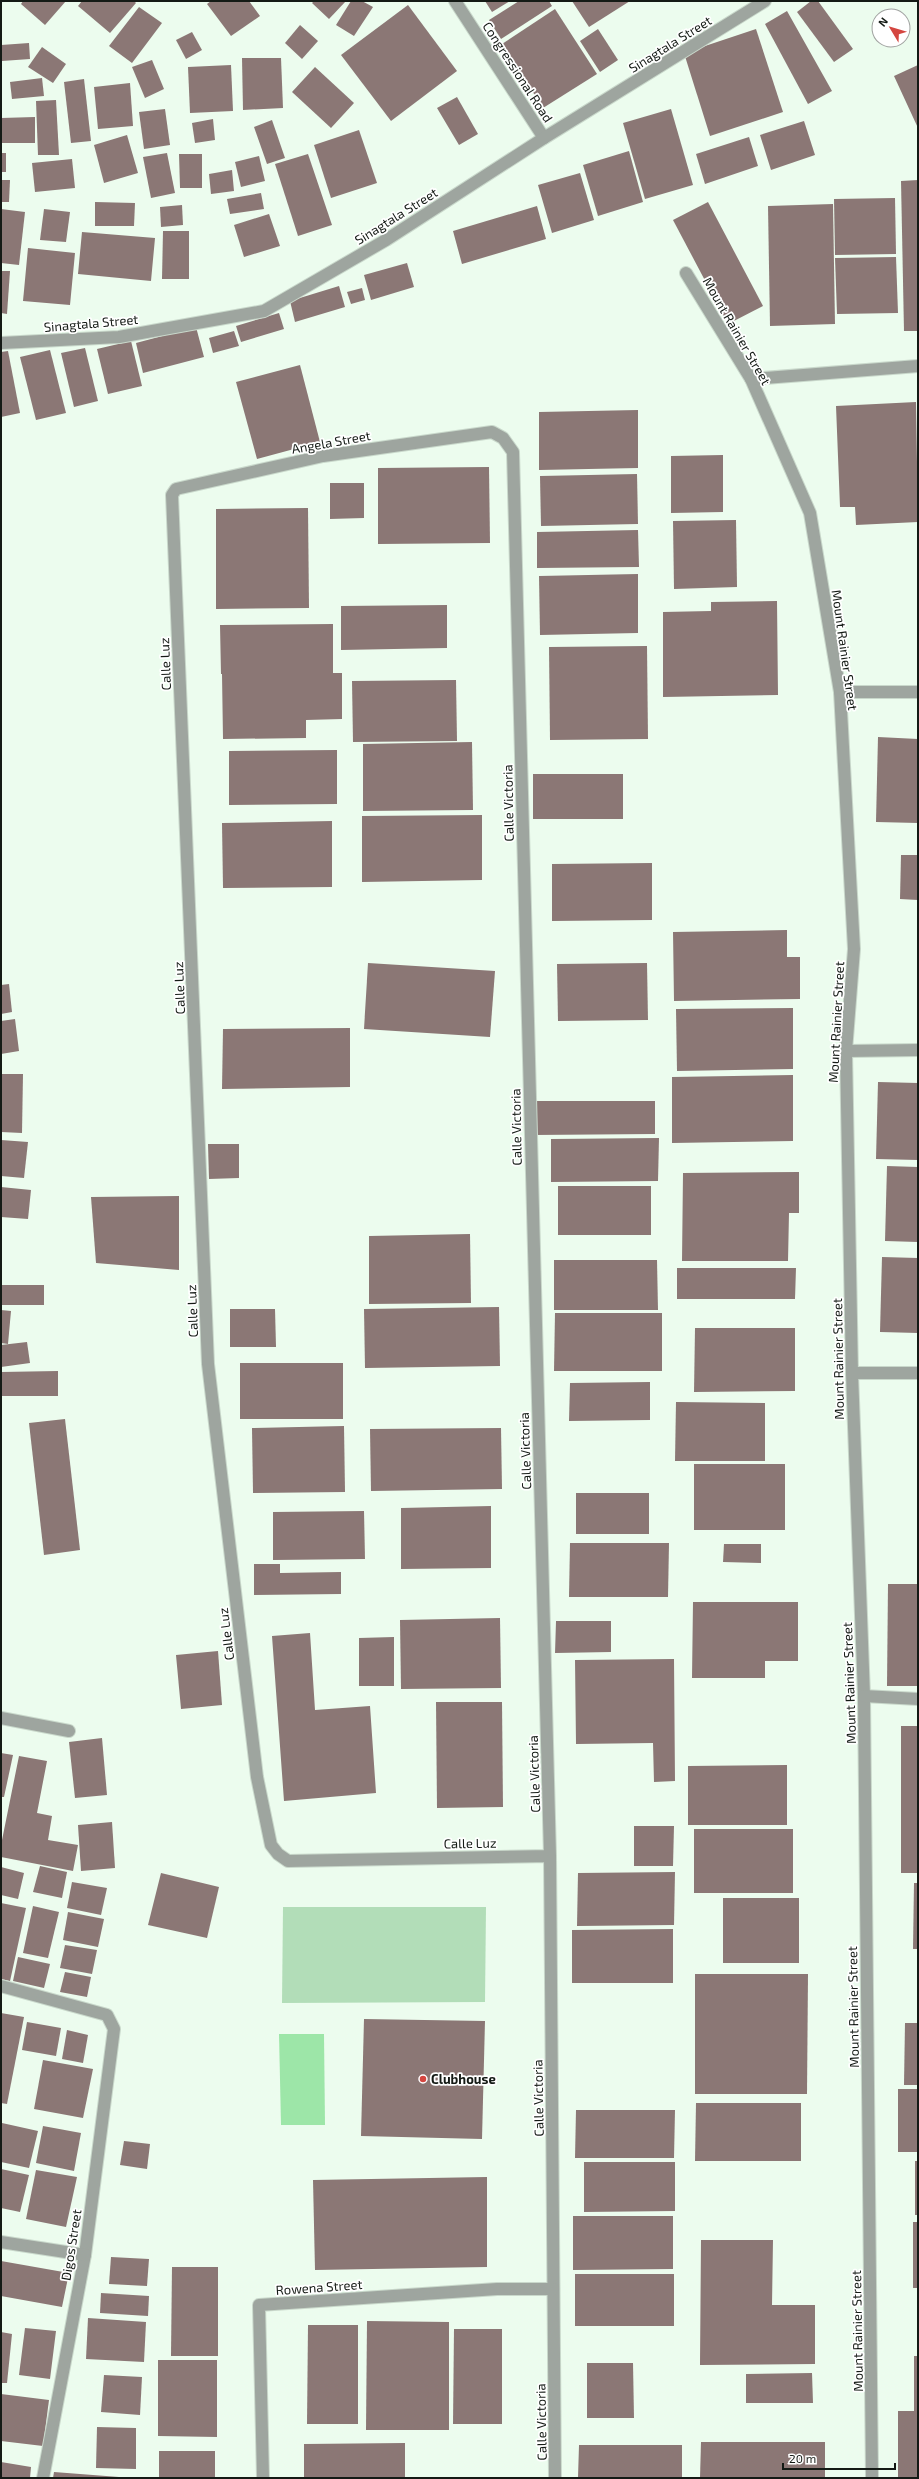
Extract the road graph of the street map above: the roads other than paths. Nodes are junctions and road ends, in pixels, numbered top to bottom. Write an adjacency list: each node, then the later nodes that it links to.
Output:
1 (455, 1): 3 (street, Congressional Road)
2 (765, 1): 3 (street, Sinagtala Street)
3 (544, 138): 5 (street, Sinagtala Street)
4 (686, 273): 7 (street, Mount Rainier Street)
5 (1, 343)
6 (918, 366): 7 (street)
7 (751, 379): 10 (street, Mount Rainier Street)
8 (492, 432): 9 (street, Angela Street); 20 (street, Calle Victoria)
9 (176, 489): 20 (street, Calle Luz)
10 (840, 692): 11 (street); 13 (street, Mount Rainier Street)
11 (918, 692)
12 (918, 1050): 13 (street)
13 (846, 1051): 14 (street, Mount Rainier Street)
14 (852, 1373): 15 (street); 16 (street, Mount Rainier Street)
15 (918, 1373)
16 (864, 1696): 17 (street); 28 (street, Mount Rainier Street)
17 (918, 1699)
18 (1, 1718): 19 (street)
19 (69, 1731)
20 (550, 1856): 24 (street, Calle Victoria)
21 (1, 1986): 23 (street, Digos Street)
22 (1, 2242): 23 (street)
23 (85, 2255): 25 (street, Digos Street)
24 (553, 2289): 26 (street, Rowena Street); 27 (street, Calle Victoria)
25 (43, 2478)
26 (263, 2478)
27 (555, 2478)
28 (872, 2478)

